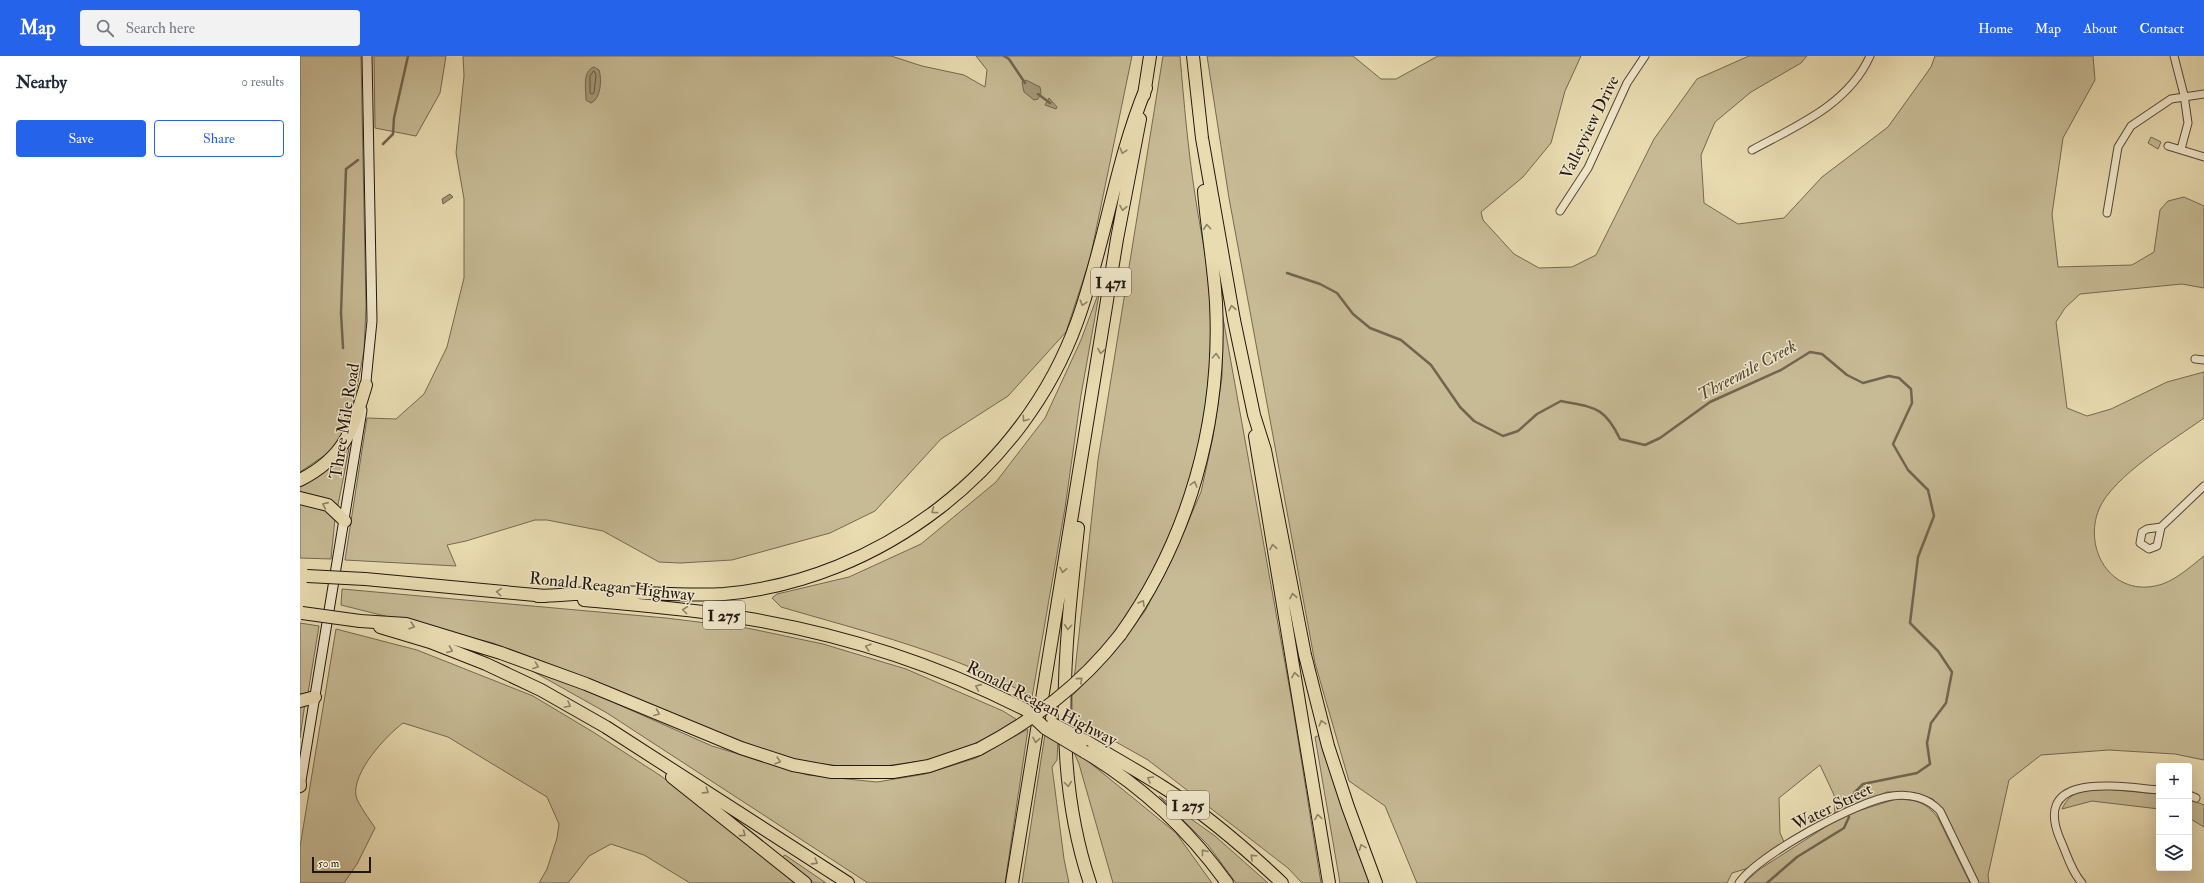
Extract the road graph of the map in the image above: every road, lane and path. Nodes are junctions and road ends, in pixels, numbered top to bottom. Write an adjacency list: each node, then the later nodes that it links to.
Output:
1 (368, 56): 19 (street, Three Mile Road)
2 (1150, 56): 7 (highway, I 471)
3 (1193, 56): 10 (highway)
4 (1645, 56): 15 (street, Valleyview Drive)
5 (1870, 56): 13 (street)
6 (2174, 56): 9 (street)
7 (1146, 88): 21 (highway, I 471, one-way to 21); 28 (highway, one-way to 28)
8 (2204, 94): 9 (street)
9 (2184, 95): 12 (street); 16 (street)
10 (1197, 98): 20 (highway, one-way to 10); 30 (highway, one-way to 10, bridge)
11 (2168, 146): 12 (street)
12 (2181, 149): 14 (street)
13 (1752, 150)
14 (2204, 157)
15 (1560, 212)
16 (2107, 213)
17 (2195, 359): 18 (street)
18 (2204, 360)
19 (366, 385): 22 (highway); 25 (street, Three Mile Road)
20 (1254, 415): 45 (highway, one-way to 20); 46 (highway, one-way to 20)
21 (1080, 476): 41 (highway, one-way to 41); 42 (highway, one-way to 42)
22 (300, 480)
23 (2204, 486): 26 (street)
24 (300, 498): 25 (highway, one-way to 24)
25 (345, 521): 31 (street, Three Mile Road)
26 (2161, 527)
27 (304, 576): 28 (highway, Ronald Reagan Highway / I 275, one-way to 27, bridge)
28 (538, 596): 34 (highway, Ronald Reagan Highway / I 275, one-way to 28, bridge)
29 (301, 613): 30 (highway, bridge)
30 (360, 621): 33 (highway, one-way to 33)
31 (316, 697): 32 (highway); 35 (street, Three Mile Road)
32 (300, 701)
33 (626, 739): 39 (highway, one-way to 39); 40 (highway, one-way to 40)
34 (1085, 746): 43 (highway, one-way to 34); 44 (highway, Ronald Reagan Highway / I 275, one-way to 34)
35 (300, 786)
36 (2156, 790): 49 (street)
37 (2192, 796): 38 (street)
38 (2196, 798)
39 (805, 883)
40 (848, 883)
41 (1012, 883)
42 (1090, 883)
43 (1227, 883)
44 (1282, 883)
45 (1329, 883)
46 (1376, 883)
47 (1739, 883): 48 (street, Water Street)
48 (1975, 883)
49 (2082, 883)

